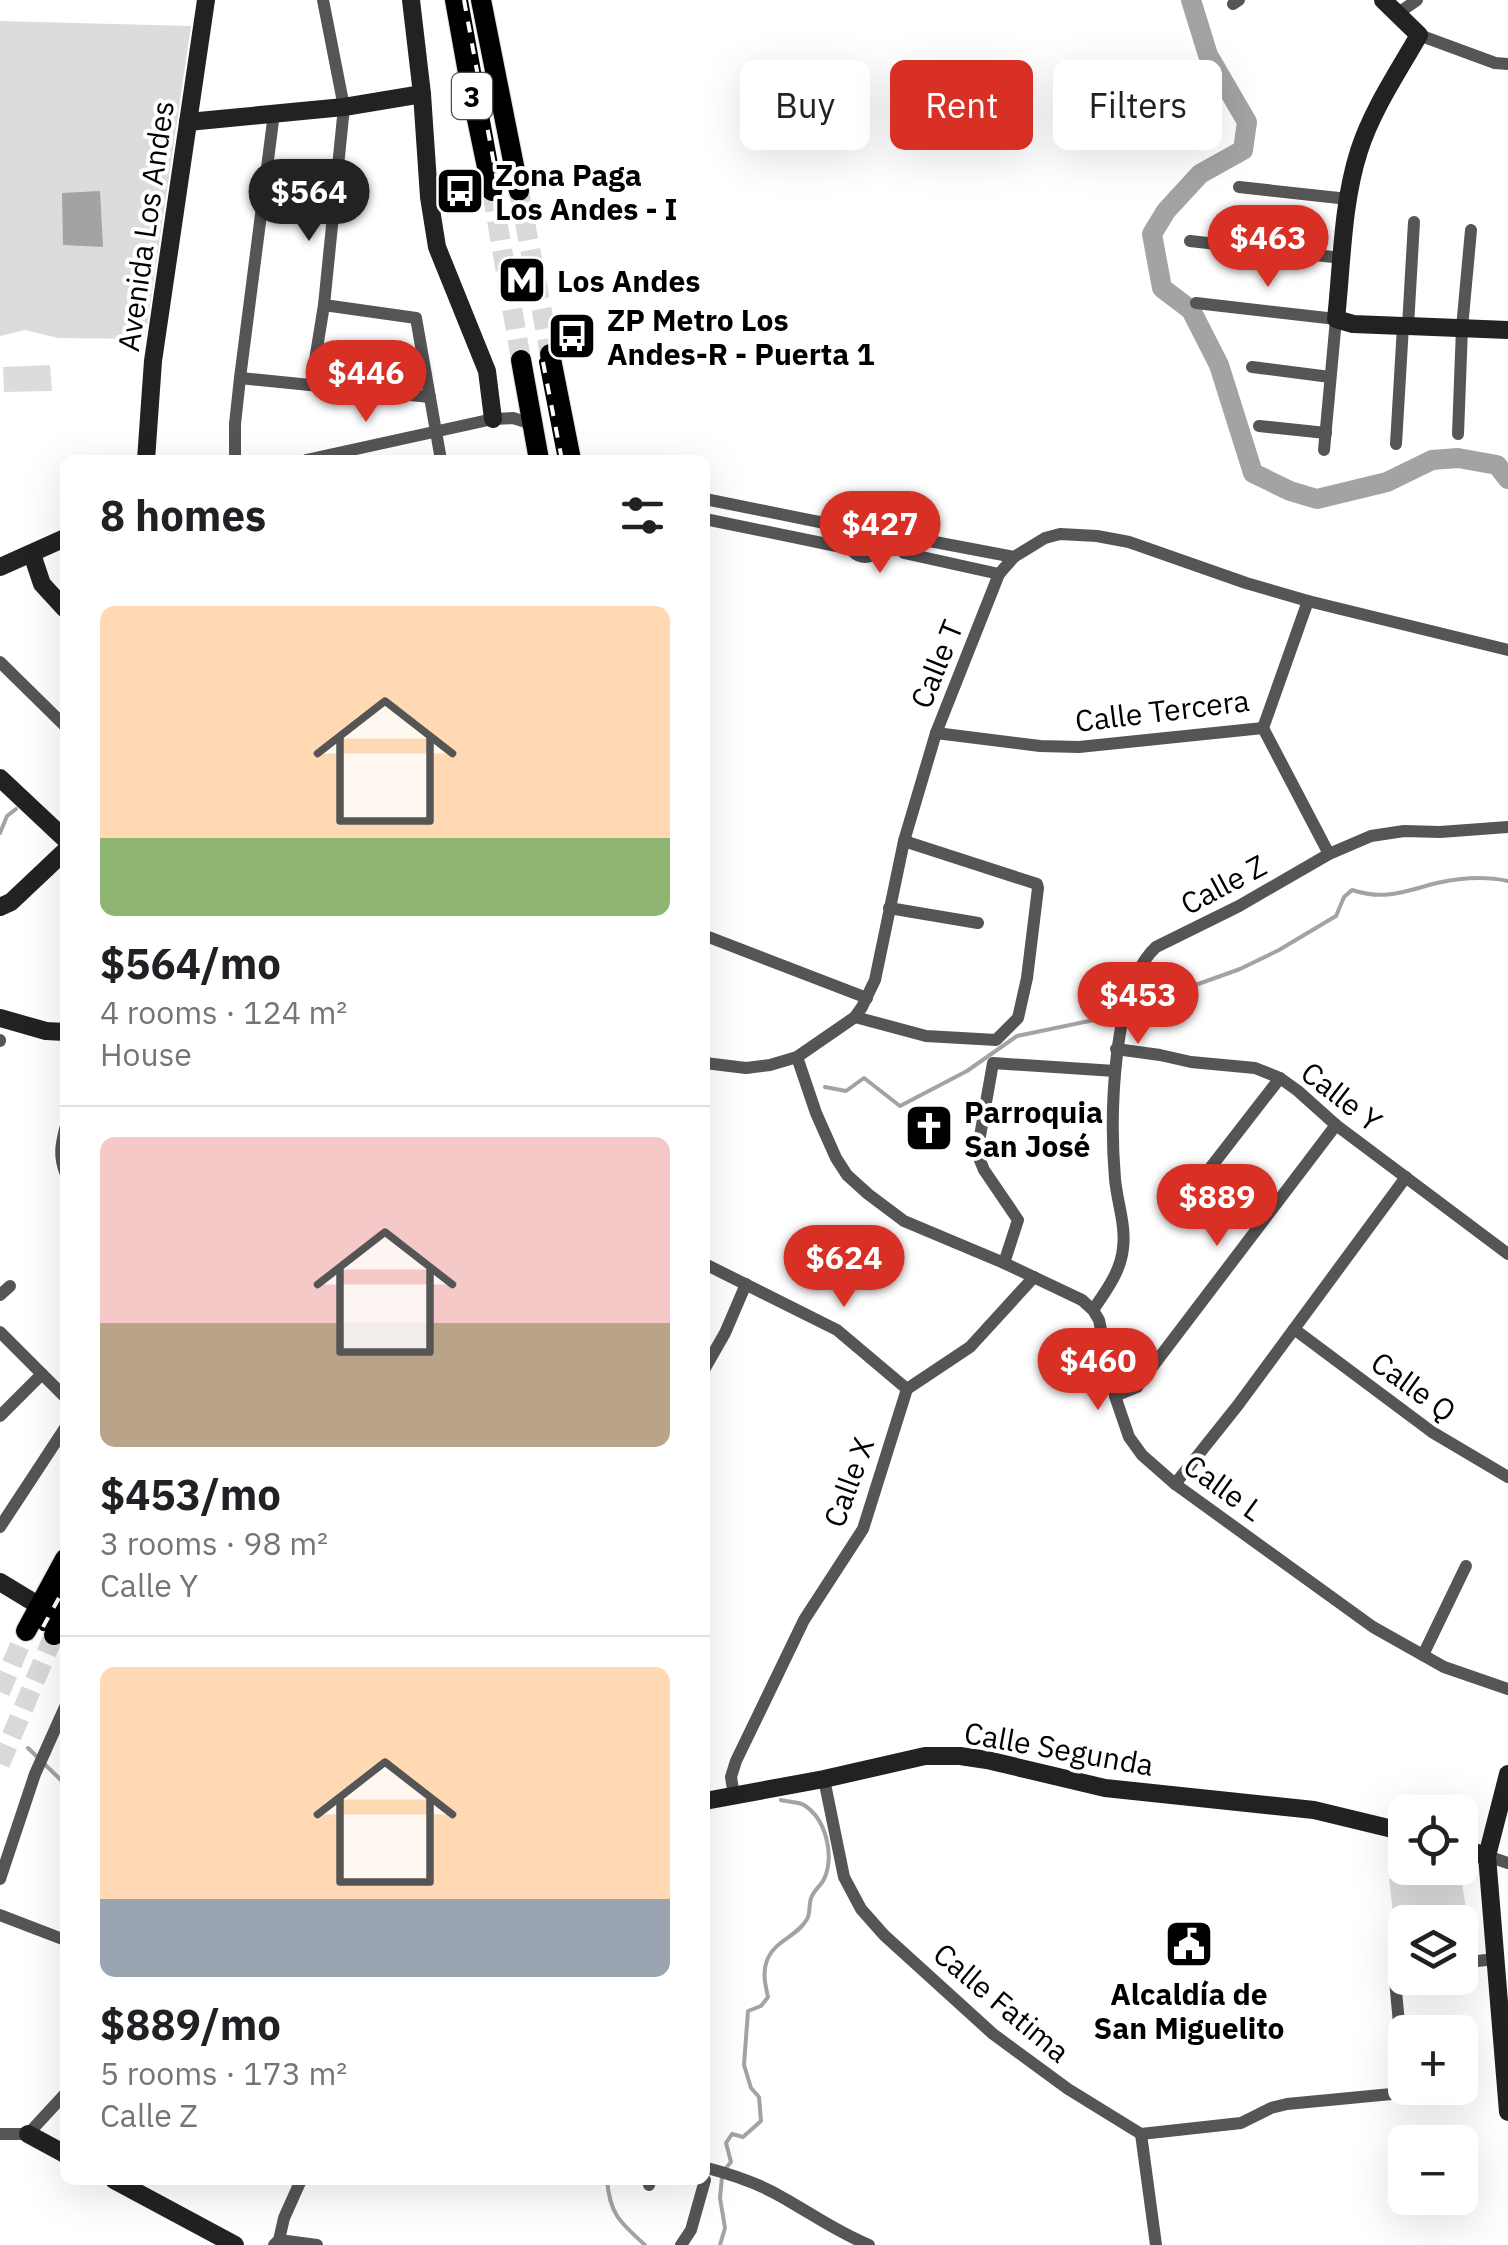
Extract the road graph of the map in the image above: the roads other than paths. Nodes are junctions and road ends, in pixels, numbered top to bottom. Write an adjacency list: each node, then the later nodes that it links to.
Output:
1 (206, 0): 14 (street, Avenida Los Andes)
2 (323, 0): 12 (street)
3 (411, 0): 11 (street)
4 (456, 0): 16 (main road, 3)
5 (481, 0): 17 (main road, 3)
6 (1383, 0): 8 (street)
7 (1416, 0): 8 (street)
8 (1397, 14): 9 (street)
9 (1419, 35): 10 (street); 18 (street)
10 (1508, 64)
11 (422, 94): 12 (street); 36 (street)
12 (344, 107): 13 (street); 24 (street)
13 (274, 114): 14 (street); 33 (street)
14 (188, 122): 44 (street, Avenida Los Andes)
15 (1239, 187): 18 (street)
16 (492, 191)
17 (518, 191)
18 (1348, 199): 22 (street)
19 (1414, 222): 26 (street)
20 (1471, 230): 27 (street)
21 (1190, 241): 22 (street)
22 (1342, 258): 25 (street)
23 (1196, 303): 25 (street)
24 (324, 306): 34 (street); 35 (street)
25 (1336, 319): 26 (street); 32 (street)
26 (1406, 326): 27 (street); 42 (street)
27 (1462, 328): 28 (street); 41 (street)
28 (1508, 330)
29 (550, 354): 49 (main road)
30 (522, 360): 37 (main road)
31 (1252, 368): 32 (street)
32 (1330, 376): 40 (street)
33 (240, 378): 34 (street); 45 (street)
34 (311, 385): 35 (street)
35 (430, 398): 39 (street)
36 (493, 420): 37 (street); 39 (street)
37 (532, 424): 48 (main road)
38 (1259, 426): 40 (street)
39 (436, 432): 46 (street); 47 (street)
40 (1326, 433): 43 (street)
41 (1458, 434)
42 (1396, 444)
43 (1324, 450)
44 (146, 455)
45 (235, 455)
46 (329, 455)
47 (440, 455)
48 (538, 455)
49 (569, 455)
50 (710, 500): 52 (street)
51 (710, 519): 56 (street)
52 (854, 529): 56 (street); 56 (street)
53 (903, 536): 55 (street)
54 (60, 540): 58 (street)
55 (961, 546): 59 (street); 60 (street)
56 (851, 549)
57 (904, 553): 60 (street)
58 (32, 554): 61 (street); 64 (street)
59 (1014, 558): 62 (street, Calle T); 63 (street, Calle T)
60 (957, 564): 62 (street)
61 (0, 567)
62 (1000, 574): 69 (street, Calle T)
63 (1308, 601): 65 (street, Calle T); 68 (street, Calle Tercera)
64 (60, 604)
65 (1508, 650)
66 (0, 662): 67 (street)
67 (60, 721)
68 (1263, 728): 69 (street, Calle Tercera); 74 (street)
69 (936, 733): 73 (street, Calle T)
70 (0, 778): 72 (street)
71 (1508, 827): 74 (street, Calle Z)
72 (60, 834)
73 (904, 841): 77 (street, Calle T); 81 (street)
74 (1329, 854): 84 (street, Calle Z)
75 (60, 856): 76 (street)
76 (0, 908)
77 (889, 908): 78 (street); 80 (street, Calle T)
78 (978, 923)
79 (710, 938): 80 (street)
80 (867, 998): 81 (street, Calle T)
81 (855, 1017): 85 (street, Calle T)
82 (0, 1018): 83 (street)
83 (60, 1032)
84 (1116, 1049): 87 (street, Calle Z); 88 (street, Calle Y)
85 (796, 1057): 86 (street, Calle T); 93 (street)
86 (710, 1064)
87 (1115, 1070): 93 (street); 97 (street, Calle Z)
88 (1280, 1078): 89 (street, Calle Y); 90 (street)
89 (1336, 1125): 91 (street, Calle Y); 104 (street)
90 (1204, 1176)
91 (1406, 1177): 92 (street, Calle Y); 98 (street)
92 (1508, 1254)
93 (1004, 1263): 95 (street)
94 (710, 1266): 96 (street)
95 (1034, 1277): 97 (street); 102 (street)
96 (746, 1284): 100 (street); 102 (street)
97 (1093, 1310): 104 (street, Calle L)
98 (1294, 1329): 107 (street, Calle Q); 108 (street)
99 (0, 1332): 101 (street)
100 (710, 1360)
101 (42, 1374): 103 (street); 105 (street)
102 (907, 1389): 122 (street, Calle X)
103 (60, 1392)
104 (1116, 1396): 108 (street, Calle L)
105 (0, 1416)
106 (60, 1436): 109 (street)
107 (1508, 1477)
108 (1175, 1484): 117 (street, Calle L)
109 (0, 1527)
110 (1466, 1566): 117 (street)
111 (60, 1568): 113 (main road)
112 (0, 1582): 113 (street)
113 (38, 1606): 115 (main road)
114 (60, 1623): 116 (main road)
115 (26, 1631)
116 (54, 1634)
117 (1423, 1655): 118 (street, Calle L)
118 (1508, 1690)
119 (60, 1718): 128 (street)
120 (1508, 1774): 126 (street)
121 (824, 1779): 122 (street, Calle Segunda); 124 (street, Calle Segunda); 138 (street, Calle Fatima)
122 (734, 1795): 123 (street, Calle Segunda)
123 (710, 1800)
124 (1388, 1828)
125 (1478, 1853): 126 (street)
126 (1487, 1856): 127 (street); 131 (street)
127 (1508, 1863)
128 (0, 1880)
129 (0, 1915): 130 (street)
130 (60, 1938)
131 (1495, 1959): 132 (street); 135 (street)
132 (1478, 1961)
133 (1396, 1995): 138 (street)
134 (60, 2099): 137 (street)
135 (1508, 2112)
136 (0, 2134): 137 (street)
137 (28, 2134): 139 (street)
138 (1141, 2134): 149 (street)
139 (60, 2151)
140 (713, 2172): 148 (street)
141 (123, 2185): 145 (street)
142 (299, 2185): 144 (street)
143 (708, 2185): 147 (street)
144 (276, 2243): 146 (street)
145 (235, 2245)
146 (317, 2245)
147 (681, 2245)
148 (869, 2245)
149 (1156, 2245)

